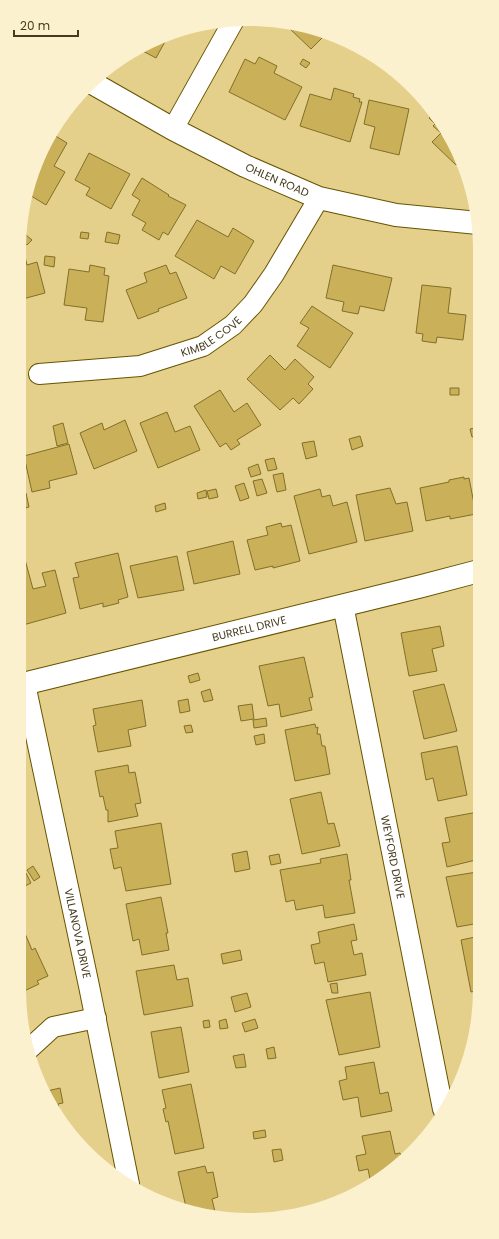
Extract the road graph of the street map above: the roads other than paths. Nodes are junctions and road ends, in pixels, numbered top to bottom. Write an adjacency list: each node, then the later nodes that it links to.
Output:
1 (230, 27): 3 (street)
2 (97, 86): 3 (street, OHLEN ROAD)
3 (173, 129): 4 (street, OHLEN ROAD)
4 (319, 198): 5 (street, OHLEN ROAD); 6 (street, KIMBLE COVE)
5 (471, 222)
6 (39, 374)
7 (473, 572): 8 (street, BURRELL DRIVE)
8 (343, 605): 9 (street, BURRELL DRIVE); 13 (street, WEYFORD DRIVE)
9 (26, 684)
10 (26, 703): 11 (street, VILLANOVA DRIVE)
11 (96, 1018): 12 (street); 14 (street, VILLANOVA DRIVE)
12 (33, 1045)
13 (442, 1103)
14 (128, 1177)

